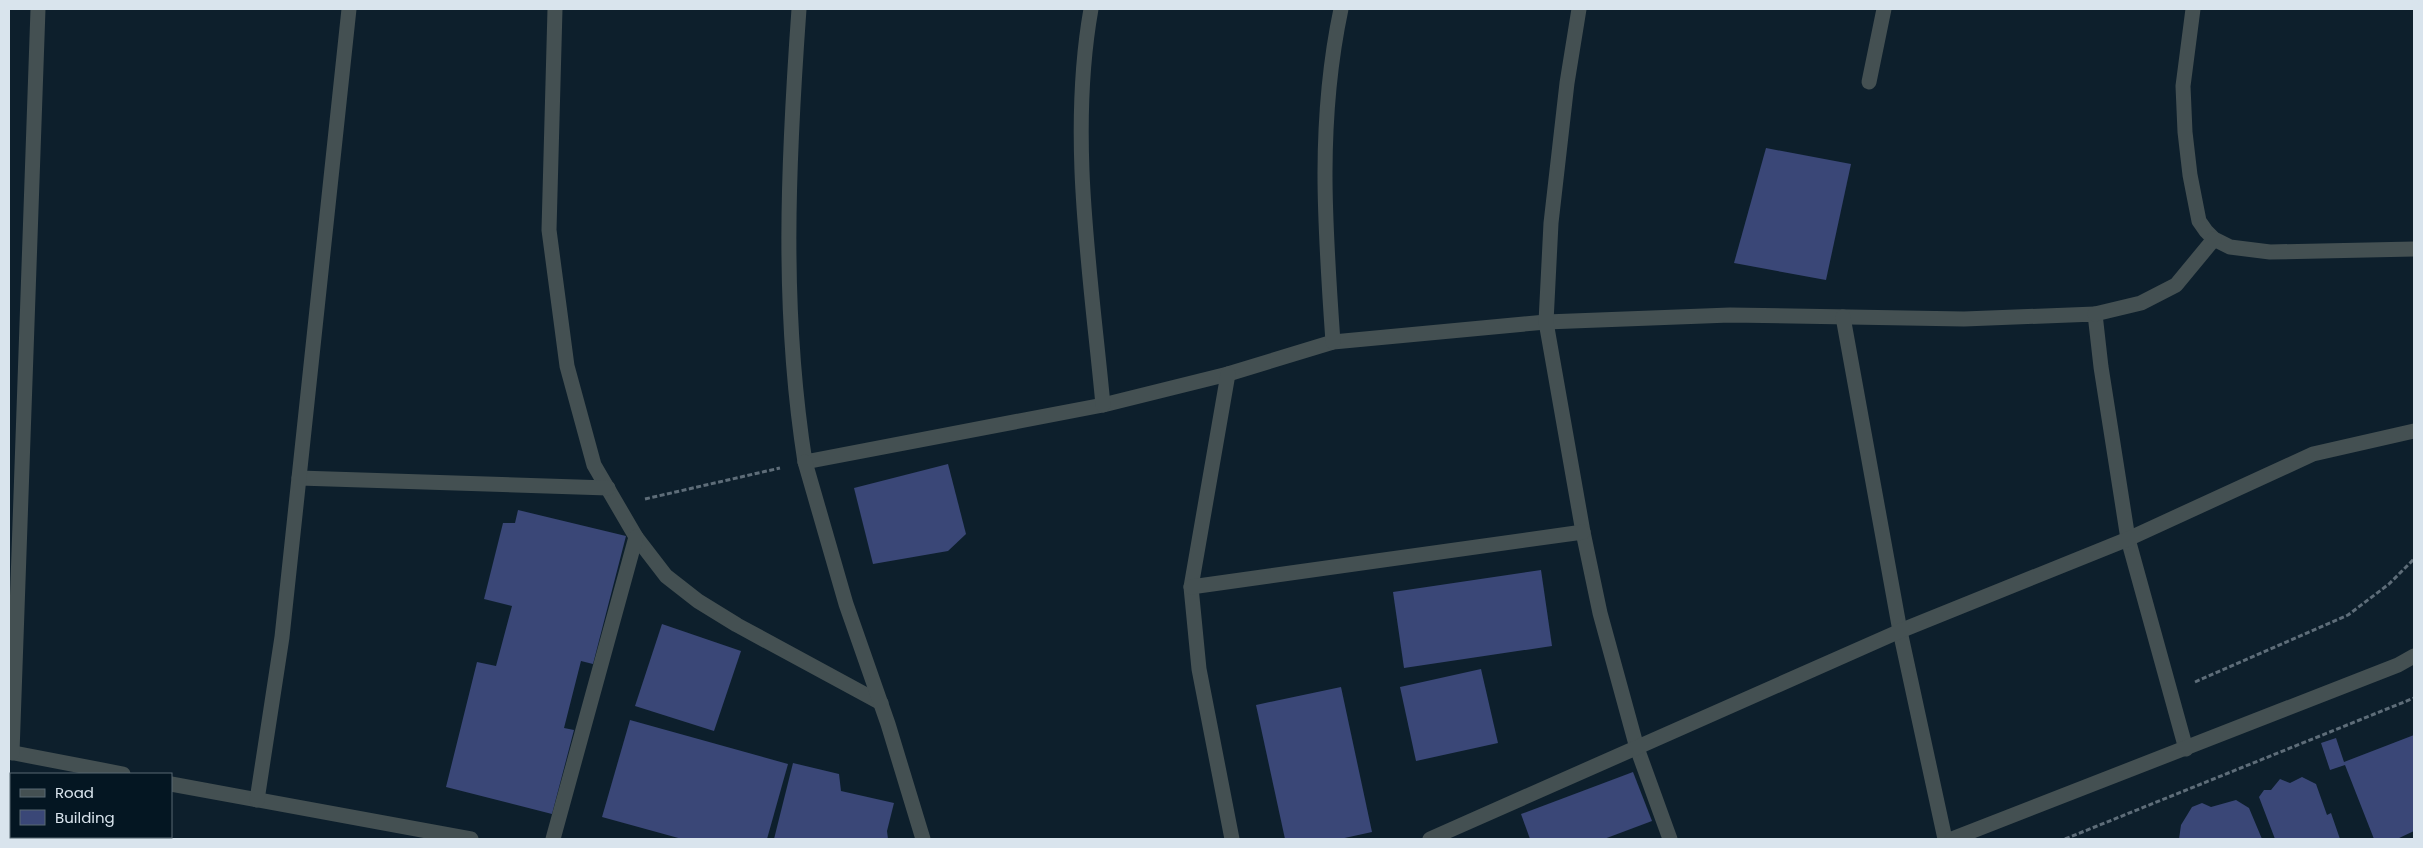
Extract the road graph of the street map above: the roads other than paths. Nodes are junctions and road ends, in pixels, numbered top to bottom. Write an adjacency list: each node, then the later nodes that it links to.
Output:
1 (38, 9): 34 (street)
2 (349, 9): 21 (street)
3 (555, 9): 22 (street)
4 (799, 9): 20 (street)
5 (1091, 9): 18 (street)
6 (1341, 9): 16 (street)
7 (1579, 9): 15 (street)
8 (1884, 9): 10 (street)
9 (2193, 9): 11 (street)
10 (1869, 82)
11 (2214, 239): 12 (street); 13 (street)
12 (2414, 249)
13 (2094, 314): 14 (street); 25 (street)
14 (1843, 317): 15 (street); 27 (street)
15 (1546, 322): 16 (street); 23 (street)
16 (1333, 342): 17 (street)
17 (1228, 374): 18 (street); 26 (street)
18 (1103, 405): 20 (street)
19 (2414, 431): 25 (street)
20 (805, 462): 31 (street)
21 (299, 478): 22 (street); 37 (street)
22 (608, 488): 24 (street)
23 (1583, 532): 26 (street); 32 (street)
24 (636, 537): 31 (street); 39 (street)
25 (2128, 539): 27 (street); 33 (street)
26 (1191, 587): 41 (street)
27 (1900, 631): 32 (street); 44 (street)
28 (2414, 656): 30 (street)
29 (2414, 663): 30 (street)
30 (2398, 665): 33 (street)
31 (881, 703): 40 (street)
32 (1638, 748): 42 (street); 43 (street)
33 (2186, 749): 45 (street)
34 (10, 752): 35 (street)
35 (118, 773)
36 (172, 784): 37 (street)
37 (257, 800): 38 (street)
38 (471, 839)
39 (553, 839)
40 (923, 839)
41 (1232, 839)
42 (1430, 839)
43 (1670, 839)
44 (1945, 839)
45 (1952, 839)

